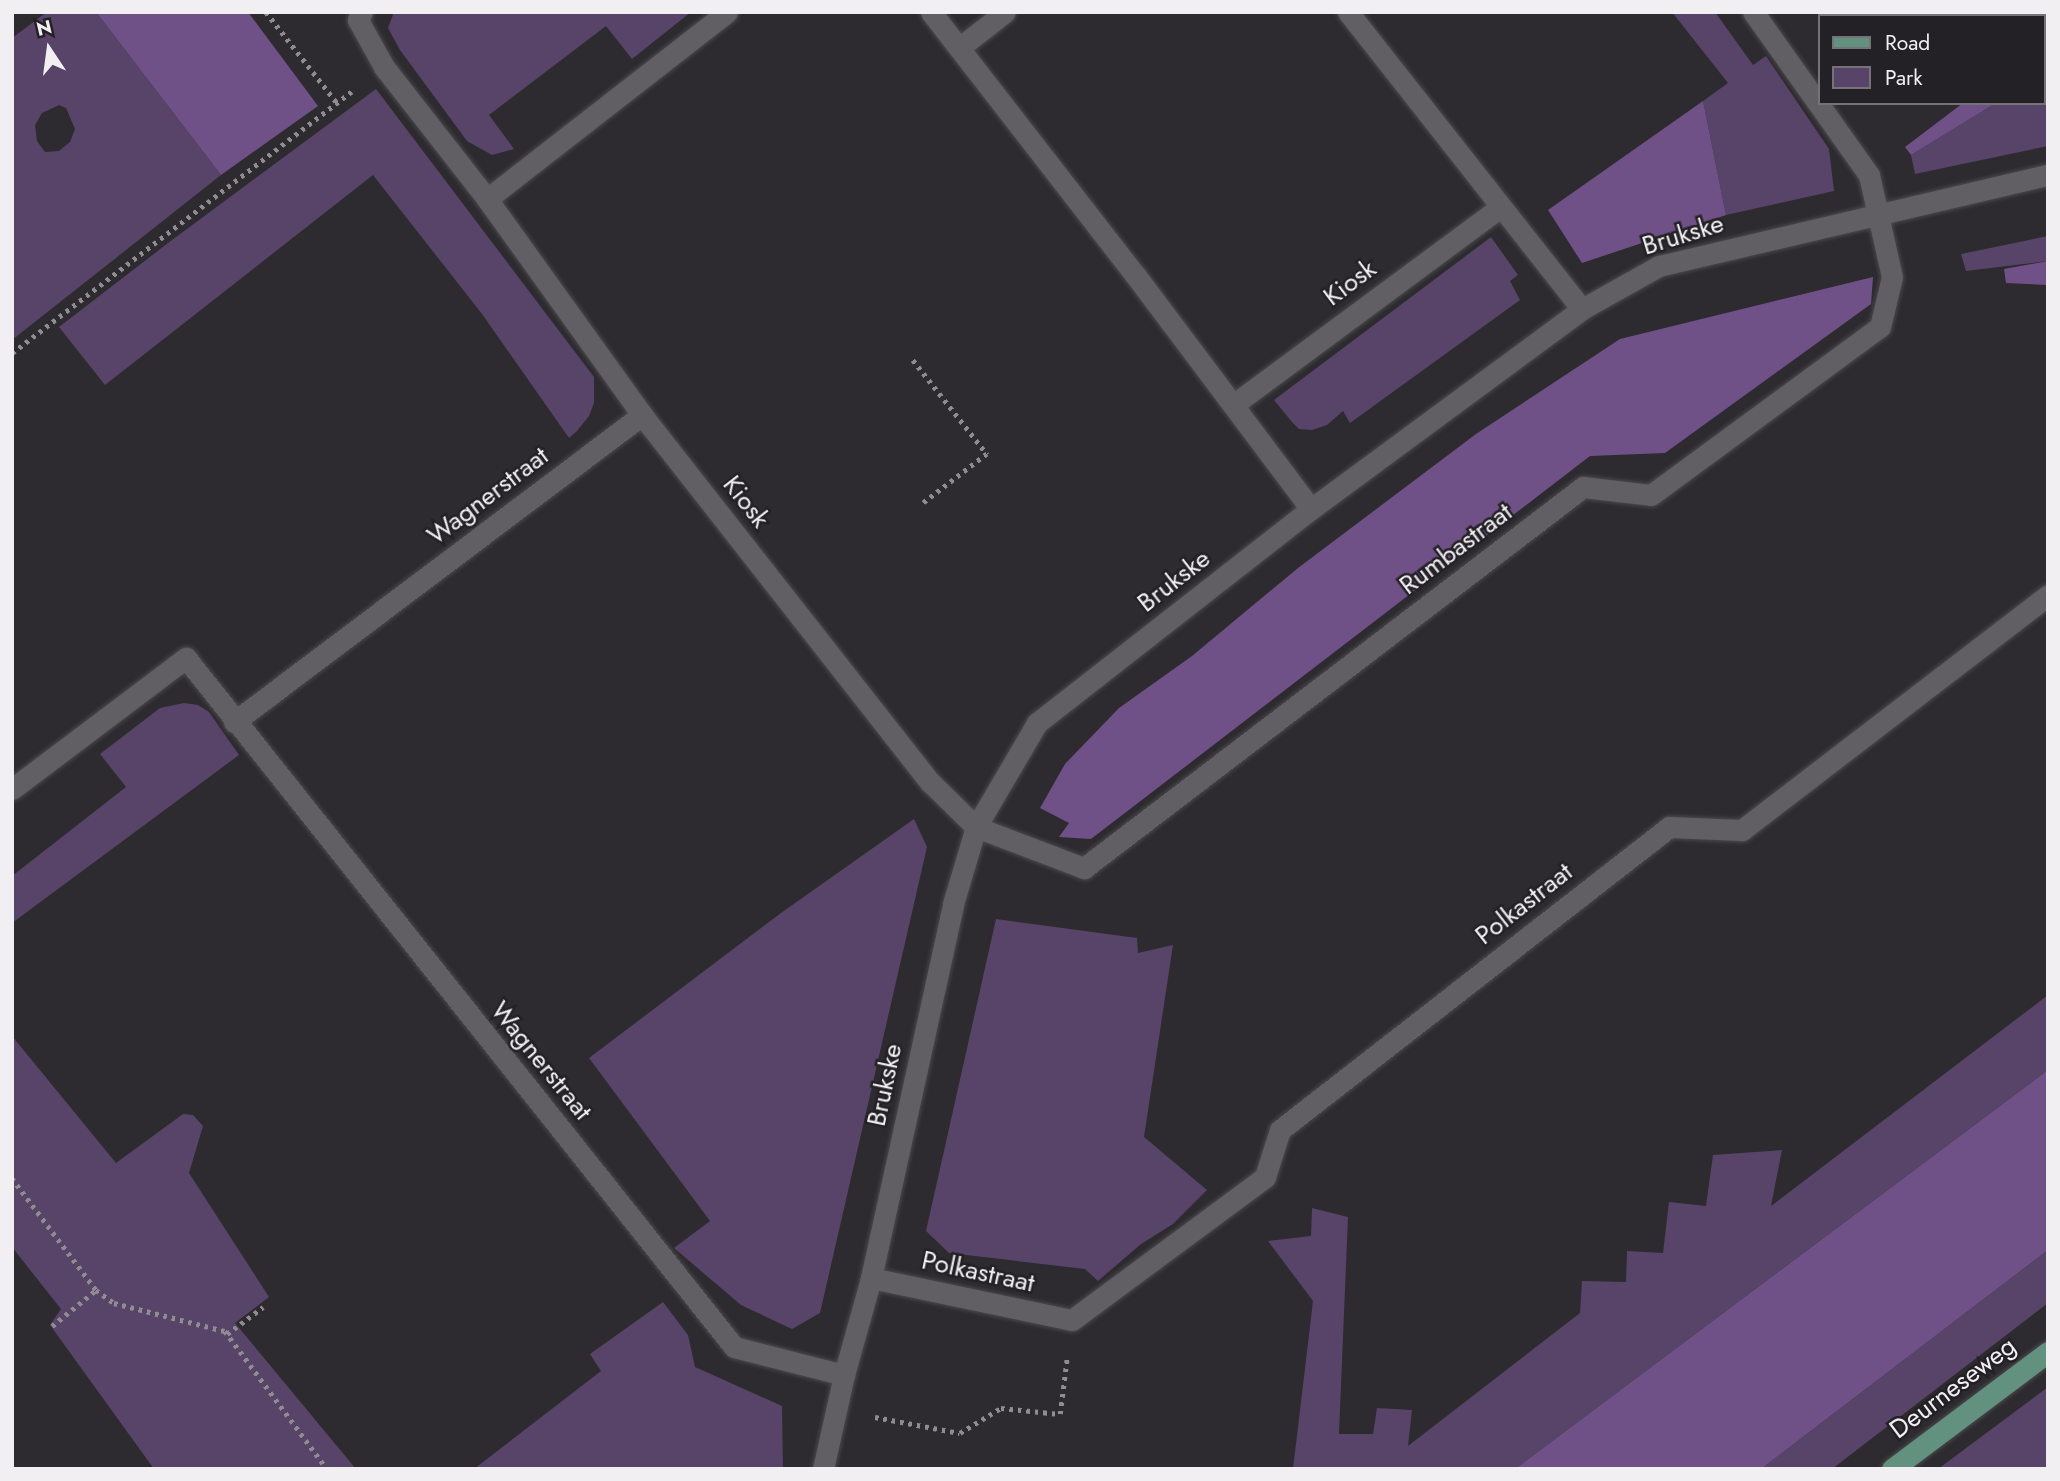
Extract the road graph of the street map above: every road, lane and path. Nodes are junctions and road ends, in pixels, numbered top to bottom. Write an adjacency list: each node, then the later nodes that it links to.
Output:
1 (266, 12): 10 (path)
2 (362, 12): 9 (street, Kiosk)
3 (727, 12): 14 (street)
4 (931, 12): 8 (street)
5 (1005, 12): 8 (street)
6 (1348, 12): 15 (street)
7 (1753, 12): 11 (street)
8 (959, 48): 20 (street)
9 (384, 67): 10 (path); 14 (street, Kiosk)
10 (337, 103): 18 (path)
11 (1818, 103)
12 (1819, 105): 16 (street)
13 (2048, 175): 16 (street, Brukske)
14 (487, 199): 21 (street, Kiosk)
15 (1501, 207): 17 (street); 20 (street, Kiosk)
16 (1878, 214): 17 (street, Brukske); 27 (street, Rumbastraat)
17 (1582, 309): 23 (street, Brukske)
18 (12, 353)
19 (914, 360): 22 (path)
20 (1233, 405): 23 (street)
21 (642, 415): 25 (street, Wagnerstraat); 27 (street, Kiosk)
22 (922, 504)
23 (1311, 509): 27 (street, Brukske)
24 (2048, 595): 32 (street, Polkastraat)
25 (234, 722): 26 (street, Wagnerstraat); 36 (street, Wagnerstraat)
26 (12, 789)
27 (976, 827): 29 (street, Brukske)
28 (12, 1178): 30 (path)
29 (871, 1278): 32 (street, Polkastraat); 36 (street, Brukske)
30 (96, 1290): 33 (path); 34 (path)
31 (263, 1307): 34 (path)
32 (1072, 1320): 37 (path)
33 (52, 1326)
34 (227, 1334): 38 (path)
35 (2048, 1352): 40 (main road, Deurneseweg)
36 (844, 1375): 37 (street, Brukske)
37 (836, 1410): 39 (street, Brukske)
38 (327, 1469)
39 (823, 1469)
40 (1892, 1469)

